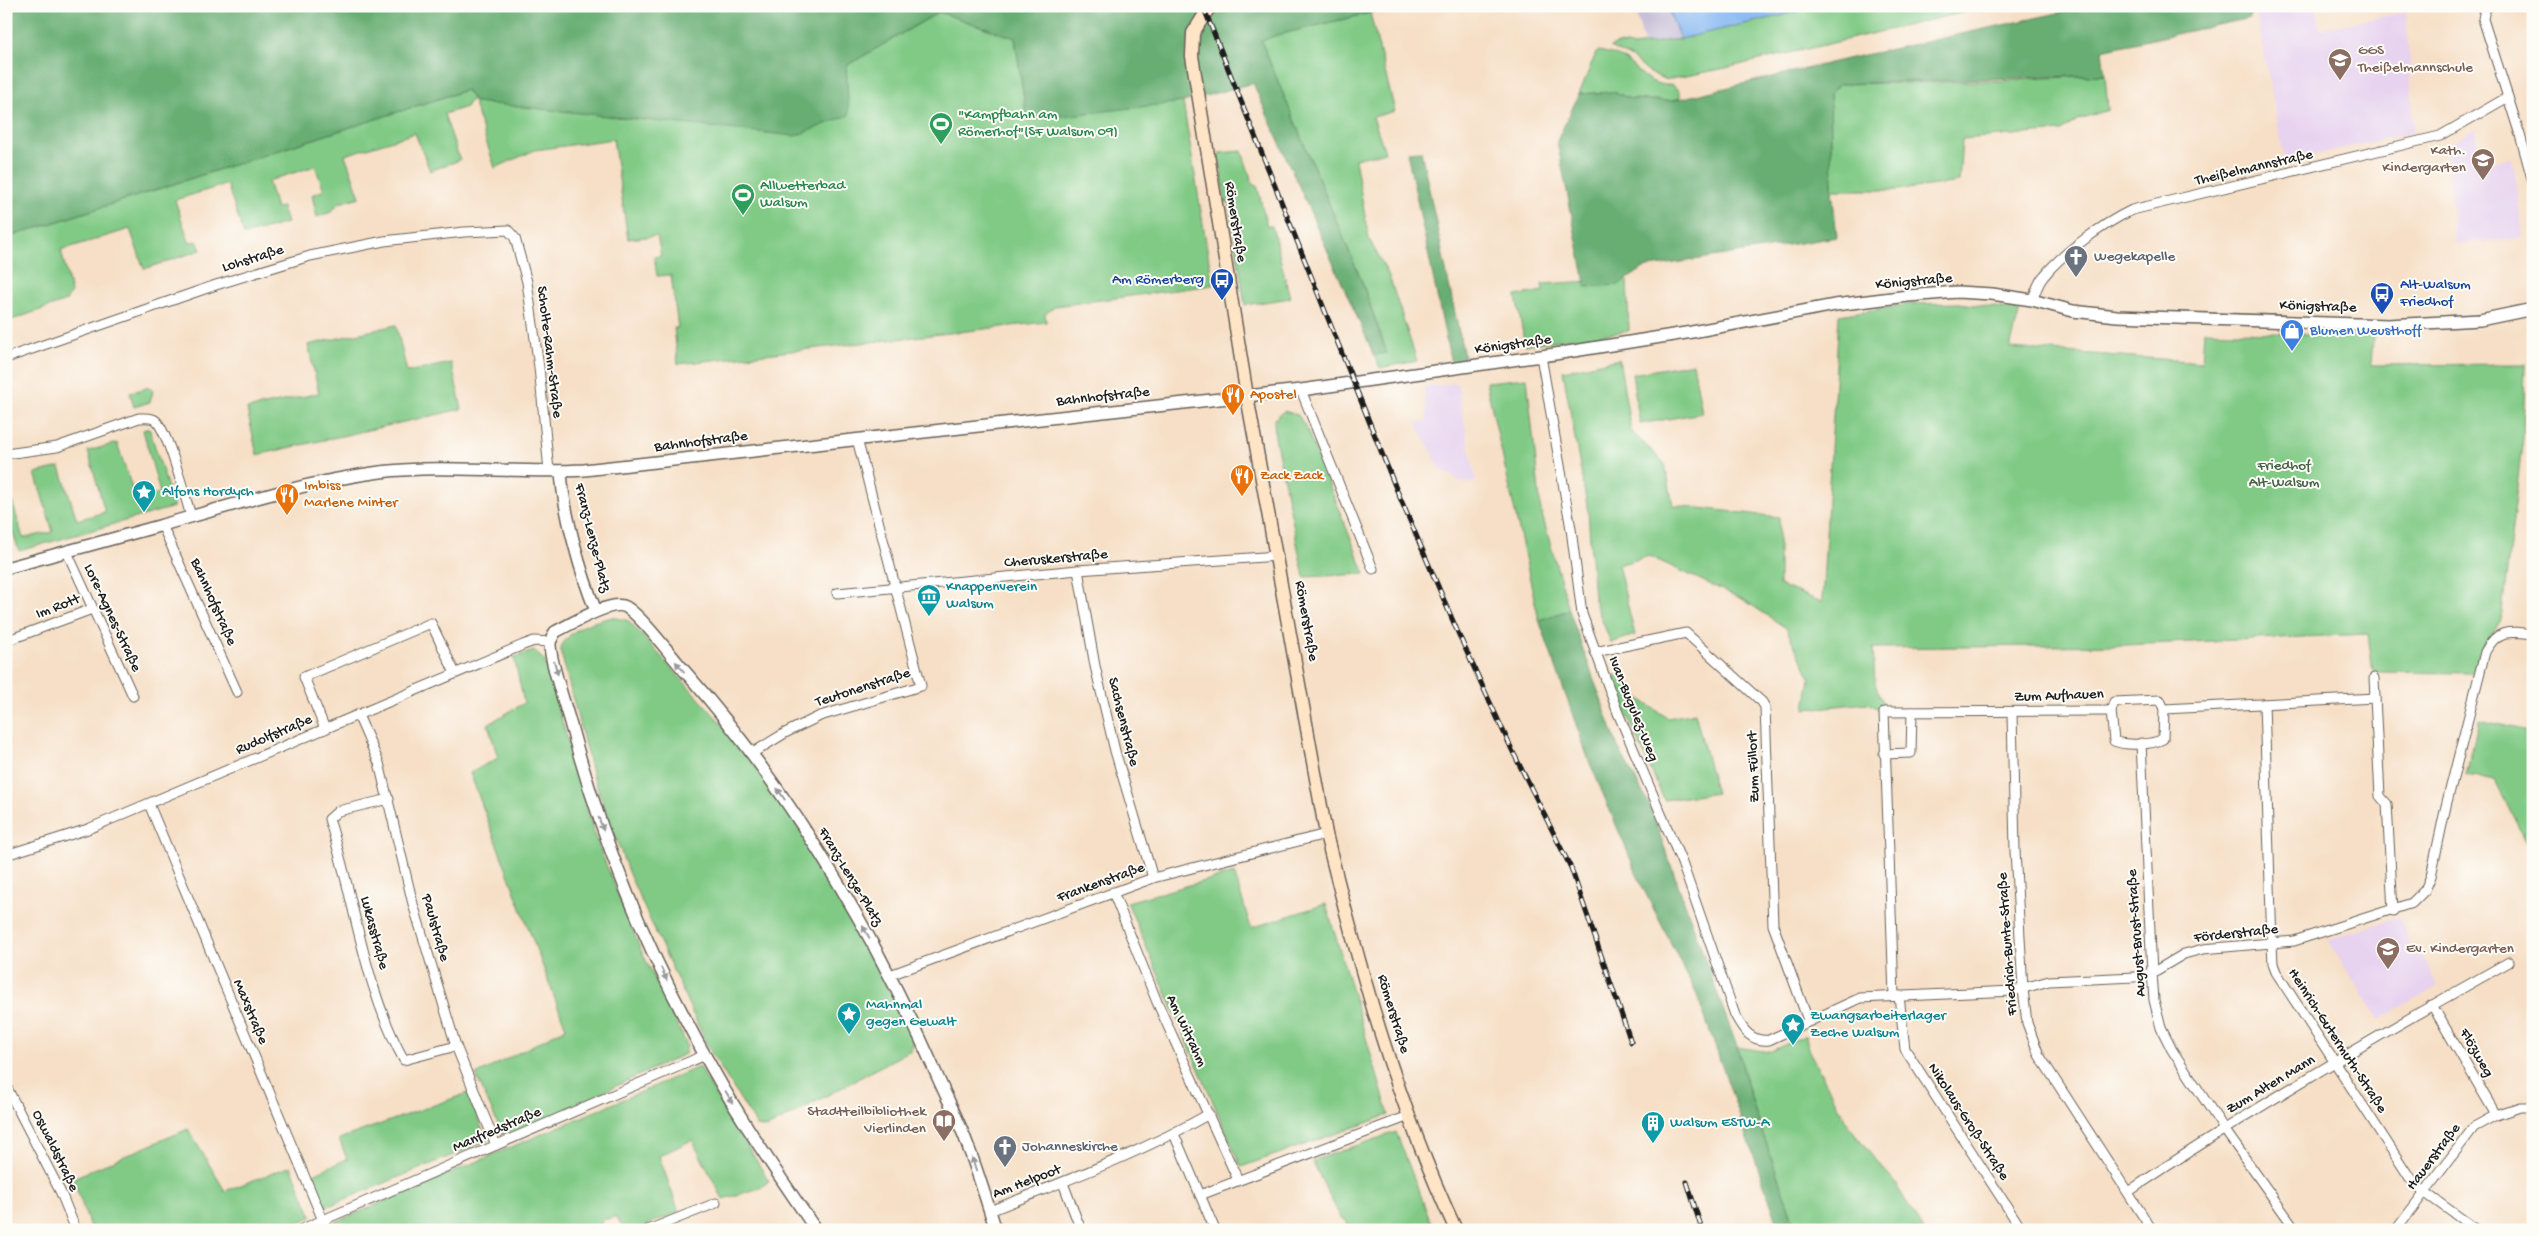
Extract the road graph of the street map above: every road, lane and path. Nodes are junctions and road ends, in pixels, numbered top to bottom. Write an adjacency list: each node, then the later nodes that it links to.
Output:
1 (1210, 6): 11 (main road, Römerstraße)
2 (2487, 8): 3 (street)
3 (2508, 96): 4 (street); 6 (street, Theißelmannstraße)
4 (2533, 182)
5 (515, 238): 9 (street, Lohstraße); 14 (street, Scholte-Rahm-Straße)
6 (2032, 300): 7 (street, Königstraße); 8 (street, Königstraße)
7 (2533, 309)
8 (1541, 356): 10 (street, Königstraße); 29 (street, Ivan-Bugulez-Weg)
9 (6, 358)
10 (1301, 390): 11 (street, Königstraße); 20 (street)
11 (1248, 396): 12 (street, Bahnhofstraße); 18 (main road, Römerstraße)
12 (856, 439): 14 (street, Bahnhofstraße); 22 (street, Teutonenstraße)
13 (6, 454): 15 (street)
14 (555, 471): 15 (street, Bahnhofstraße); 25 (street, Franz-Lenze-Platz)
15 (191, 516): 16 (street, Bahnhofstraße)
16 (162, 525): 17 (street, Bahnhofstraße); 32 (street, Bahnhofstraße)
17 (67, 552): 19 (street, Bahnhofstraße); 24 (street, Lore-Agnes-Straße)
18 (1278, 556): 21 (street, Cheruskerstraße); 48 (main road, Römerstraße)
19 (6, 568)
20 (1373, 569)
21 (1078, 570): 22 (street, Cheruskerstraße); 50 (street, Sachsenstraße)
22 (894, 587): 23 (street, Cheruskerstraße); 44 (street, Teutonenstraße)
23 (837, 593)
24 (92, 608): 27 (street, Im Rott); 33 (street, Lore-Agnes-Straße)
25 (596, 612): 28 (street, Franz-Lenze-Platz); 44 (street, Franz-Lenze-Platz, one-way to 25)
26 (2533, 634): 52 (street, Förderstraße)
27 (6, 641)
28 (550, 642): 30 (street, Rudolfstraße); 63 (street, one-way to 63)
29 (1595, 652): 60 (street, Zum Füllort); 61 (street, Ivan-Bugulez-Weg)
30 (454, 673): 41 (street, Rudolfstraße); 42 (street)
31 (2374, 678): 34 (street)
32 (237, 692)
33 (133, 696)
34 (2375, 698): 35 (street, Zum Aufhauen); 52 (street)
35 (2264, 704): 36 (street, Zum Aufhauen); 53 (street, Heinrich-Gutermuth-Straße)
36 (2164, 709): 40 (street, Zum Aufhauen); 43 (street)
37 (1884, 712): 38 (street, Zum Aufhauen); 45 (street, Nikolaus-Groß-Straße)
38 (1912, 712): 39 (street, Zum Aufhauen); 45 (street)
39 (2012, 712): 40 (street, Zum Aufhauen); 57 (street, Friedrich-Bunte-Straße)
40 (2110, 712): 43 (street)
41 (358, 715): 42 (street, Rudolfstraße); 46 (street, Paulstraße)
42 (324, 729): 47 (street, Rudolfstraße)
43 (2141, 743): 55 (street, August-Brust-Straße)
44 (752, 754): 56 (street, Franz-Lenze-Platz, one-way to 44)
45 (1884, 754): 58 (street, Nikolaus-Groß-Straße)
46 (389, 799): 62 (street, Paulstraße); 62 (street, Lukasstraße)
47 (149, 804): 49 (street, Rudolfstraße); 80 (street, Maxstraße)
48 (1326, 834): 50 (street, Frankenstraße); 69 (main road, Römerstraße)
49 (6, 855)
50 (1153, 878): 51 (street, Frankenstraße)
51 (1113, 892): 56 (street, Frankenstraße); 67 (street, Am Witrahm)
52 (2393, 911): 53 (street, Förderstraße)
53 (2272, 944): 55 (street, Förderstraße); 64 (street, Heinrich-Gutermuth-Straße)
54 (2509, 962): 59 (street, Zum Alten Mann)
55 (2152, 973): 57 (street, Förderstraße); 70 (street, August-Brust-Straße)
56 (890, 975): 79 (street, Franz-Lenze-Platz, one-way to 56)
57 (2023, 989): 58 (street, Förderstraße); 75 (street, Friedrich-Bunte-Straße)
58 (1896, 996): 60 (street, Förderstraße); 90 (street, Nikolaus-Groß-Straße)
59 (2432, 1005): 64 (street, Zum Alten Mann); 68 (street, Flözweg)
60 (1808, 1020): 61 (street, Förderstraße)
61 (1770, 1040)
62 (456, 1046): 72 (street, Paulstraße)
63 (705, 1055): 72 (street, Manfredstraße); 85 (street, one-way to 85)
64 (2336, 1062): 70 (street, Zum Alten Mann); 76 (street, Heinrich-Gutermuth-Straße)
65 (6, 1086): 81 (street, Oswaldstraße)
66 (2533, 1107): 68 (street, Hauerstraße)
67 (1209, 1114): 71 (street, Am Helpoot); 73 (street, Am Witrahm)
68 (2496, 1115): 76 (street, Hauerstraße)
69 (1409, 1116): 73 (street); 89 (main road, Römerstraße)
70 (2224, 1129): 75 (street, Zum Alten Mann); 92 (street, August-Brust-Straße)
71 (1174, 1134): 74 (street, Am Helpoot); 77 (street)
72 (496, 1145): 80 (street, Manfredstraße)
73 (1238, 1180): 77 (street)
74 (1063, 1183): 79 (street, Am Helpoot); 87 (street)
75 (2128, 1192): 91 (street, Friedrich-Bunte-Straße)
76 (2424, 1192): 93 (street, Hauerstraße); 94 (street, Heinrich-Gutermuth-Straße)
77 (1200, 1195): 88 (street)
78 (716, 1203): 84 (street)
79 (990, 1211): 86 (street, Franz-Lenze-Platz)
80 (323, 1221): 82 (street, Manfredstraße); 83 (street, Maxstraße)
81 (76, 1230)
82 (300, 1230)
83 (327, 1230)
84 (648, 1230)
85 (816, 1230)
86 (996, 1230)
87 (1081, 1230)
88 (1215, 1230)
89 (1456, 1230)
90 (2022, 1230)
91 (2152, 1230)
92 (2296, 1230)
93 (2396, 1230)
94 (2477, 1230)

